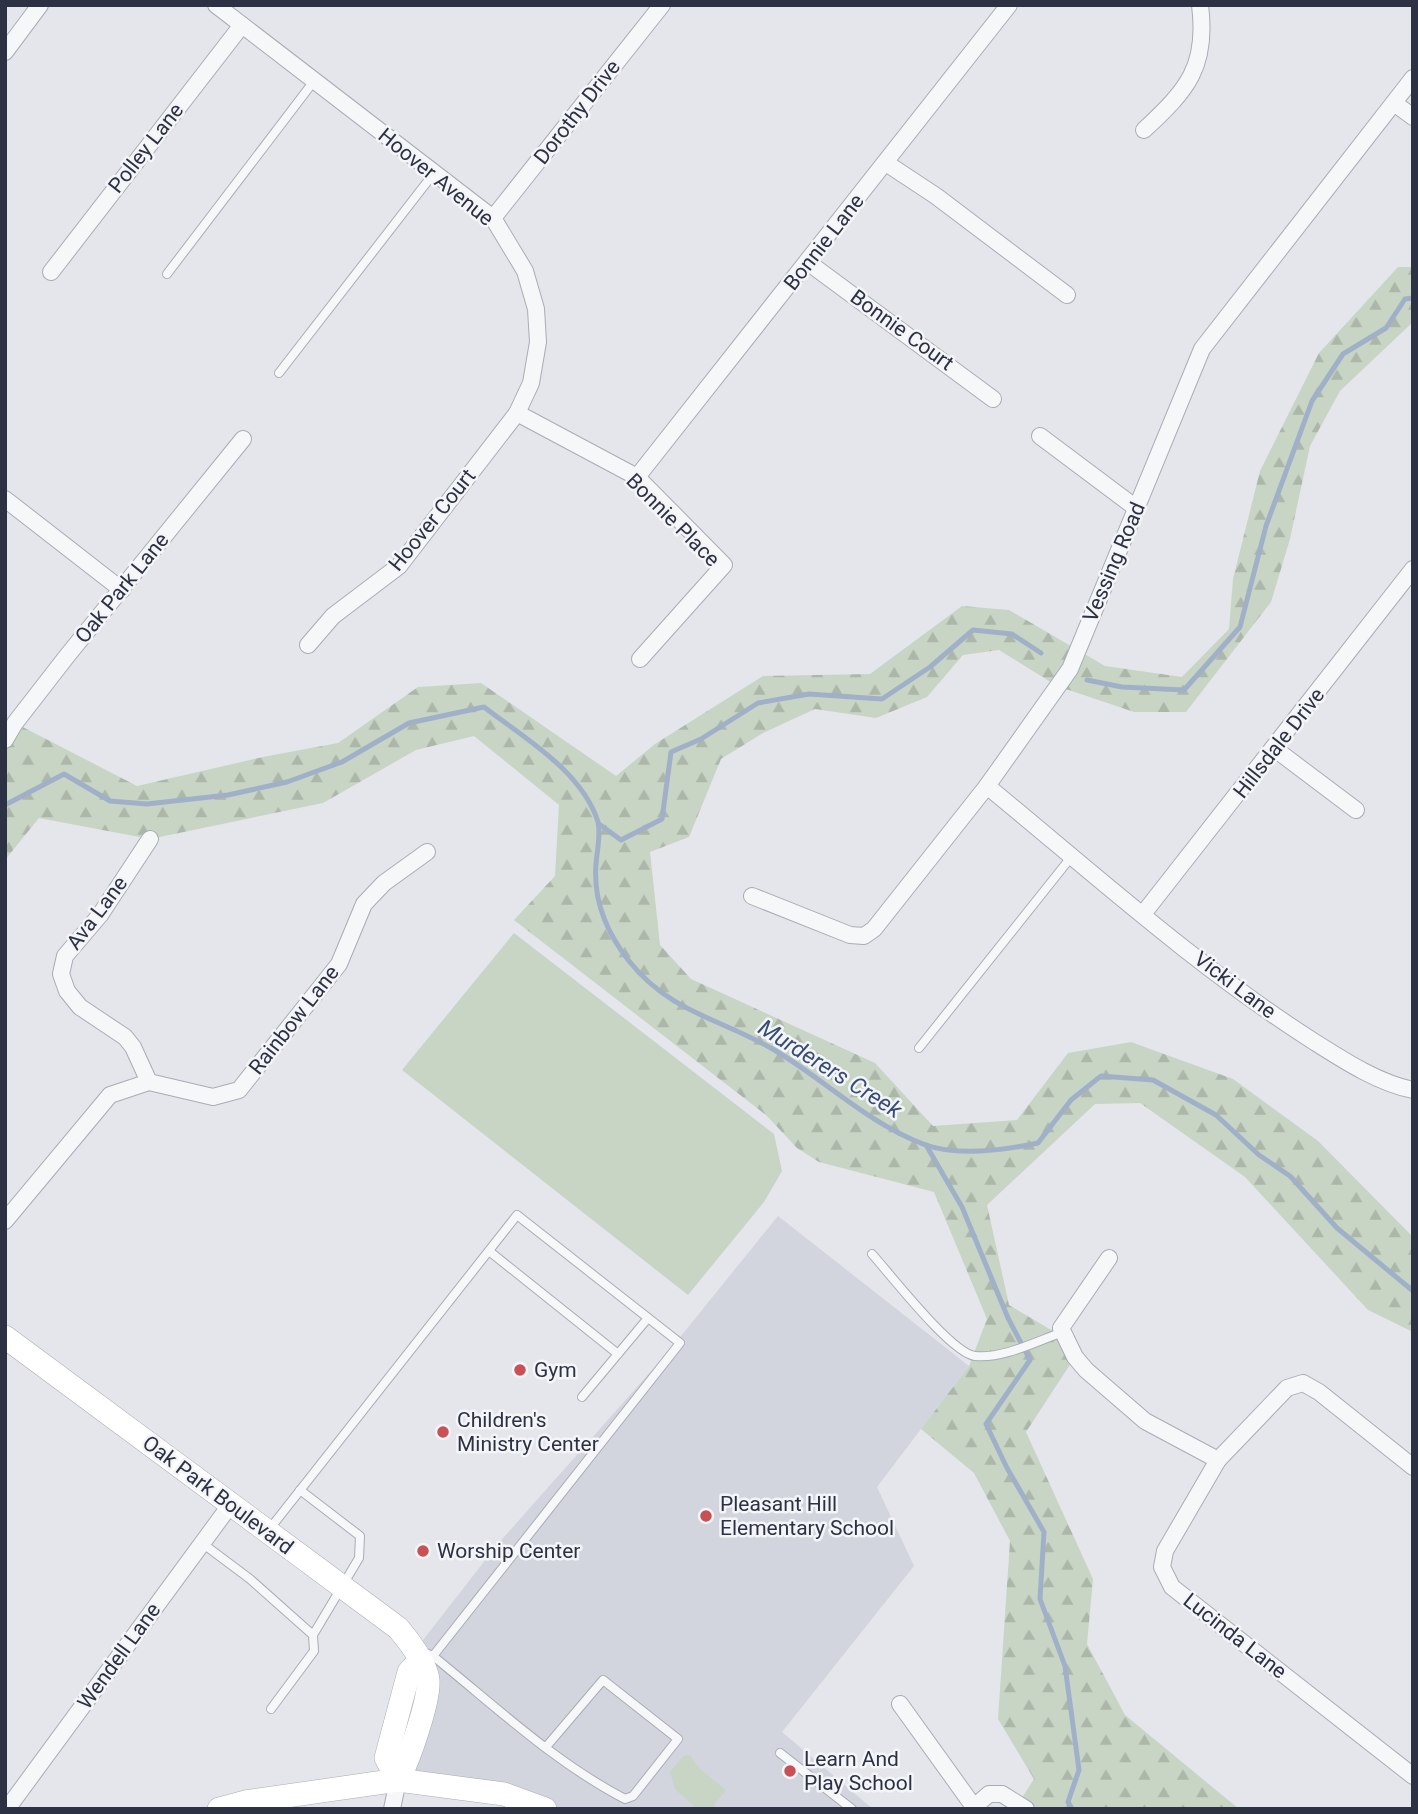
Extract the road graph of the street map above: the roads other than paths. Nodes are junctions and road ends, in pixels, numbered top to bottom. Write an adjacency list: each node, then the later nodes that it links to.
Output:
1 (40, 5): 7 (street)
2 (216, 5): 6 (street, Hoover Avenue)
3 (662, 5): 15 (street, Dorothy Drive)
4 (1009, 5): 13 (street, Bonnie Lane)
5 (1200, 5): 12 (street)
6 (242, 25): 9 (street, Hoover Avenue); 17 (street, Polley Lane)
7 (5, 52)
8 (1413, 78): 10 (street, Vessing Road)
9 (314, 81): 14 (street, Hoover Avenue); 18 (lane)
10 (1394, 103): 11 (street); 27 (street, Vessing Road)
11 (1413, 117)
12 (1144, 130)
13 (886, 163): 16 (street, Bonnie Lane); 19 (street)
14 (434, 173): 15 (street, Hoover Avenue); 20 (lane)
15 (493, 218): 22 (street, Hoover Avenue)
16 (809, 263): 21 (street, Bonnie Court); 25 (street, Bonnie Lane)
17 (51, 272)
18 (167, 274)
19 (1067, 295)
20 (279, 373)
21 (993, 400)
22 (517, 414): 25 (street, Bonnie Place); 31 (street, Hoover Court)
23 (1040, 436): 27 (street)
24 (243, 439): 29 (street, Oak Park Lane)
25 (637, 477): 32 (street, Bonnie Place)
26 (5, 499): 29 (street)
27 (1136, 508): 35 (street, Vessing Road)
28 (1413, 569): 30 (street, Hillsdale Drive)
29 (122, 590): 33 (street, Oak Park Lane)
30 (1407, 590): 34 (street, Hillsdale Drive)
31 (308, 646)
32 (640, 659)
33 (5, 740)
34 (1275, 749): 36 (street); 41 (street, Hillsdale Drive)
35 (987, 786): 39 (street, Vicki Lane); 40 (street, Vessing Road)
36 (1356, 810)
37 (150, 839): 43 (street, Ava Lane)
38 (427, 852): 43 (street, Rainbow Lane)
39 (1072, 856): 41 (street, Vicki Lane); 42 (lane)
40 (752, 896)
41 (1143, 914): 44 (street, Vicki Lane)
42 (919, 1048)
43 (149, 1082): 45 (street)
44 (1413, 1090)
45 (5, 1222)
46 (489, 1251): 49 (lane); 52 (lane); 56 (lane)
47 (872, 1254): 50 (lane)
48 (1109, 1258): 50 (street)
49 (648, 1318): 52 (lane); 62 (lane)
50 (1063, 1332): 54 (street)
51 (5, 1337): 57 (street, Oak Park Boulevard)
52 (618, 1354): 53 (lane)
53 (582, 1397)
54 (1218, 1460): 55 (street, Lucinda Lane); 67 (street, Lucinda Lane)
55 (1413, 1467)
56 (300, 1490): 58 (lane); 60 (lane)
57 (231, 1504): 58 (street, Oak Park Boulevard); 59 (street, Wendell Lane)
58 (267, 1532): 60 (street, Oak Park Boulevard)
59 (202, 1543): 61 (lane); 70 (street, Wendell Lane)
60 (342, 1587): 61 (lane); 62 (street, Oak Park Boulevard)
61 (313, 1635): 64 (lane)
62 (423, 1655): 65 (lane); 68 (street)
63 (900, 1704): 69 (street)
64 (271, 1709)
65 (546, 1747): 65 (lane)
66 (780, 1753): 74 (lane)
67 (1413, 1776)
68 (398, 1780): 71 (street); 72 (street); 73 (street)
69 (973, 1808): 75 (street)
70 (7, 1809)
71 (219, 1809)
72 (392, 1809)
73 (545, 1809)
74 (852, 1809)
75 (1026, 1809)

